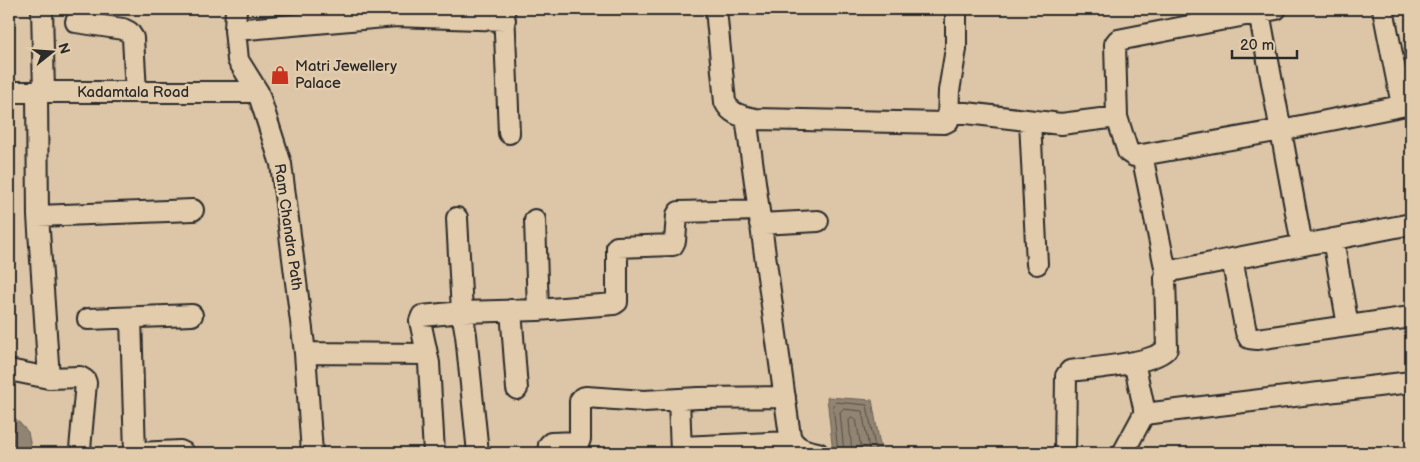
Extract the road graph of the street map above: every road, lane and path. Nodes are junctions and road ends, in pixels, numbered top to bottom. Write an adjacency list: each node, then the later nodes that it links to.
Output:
1 (42, 9): 12 (street)
2 (236, 9): 10 (street, Ram Chandra Path)
3 (716, 9): 17 (street)
4 (956, 9): 16 (street)
5 (1383, 9): 15 (street)
6 (1268, 10): 18 (street); 20 (street)
7 (396, 12): 8 (street); 10 (street)
8 (504, 14): 21 (street)
9 (76, 22): 13 (street)
10 (234, 30): 14 (street, Ram Chandra Path)
11 (9, 92): 12 (street, Kadamtala Road)
12 (41, 92): 13 (street, Kadamtala Road); 24 (street)
13 (136, 92): 14 (street, Kadamtala Road)
14 (258, 92): 43 (street, Ram Chandra Path)
15 (1407, 104): 20 (street)
16 (950, 111): 17 (street); 19 (street)
17 (746, 117): 25 (street)
18 (1117, 117): 19 (street); 22 (street)
19 (1030, 121): 33 (street)
20 (1281, 130): 22 (street); 31 (street)
21 (509, 133)
22 (1142, 155): 34 (street)
23 (193, 210): 24 (street)
24 (38, 216): 47 (street)
25 (759, 217): 28 (street); 36 (street); 50 (street)
26 (458, 218): 37 (street)
27 (535, 220): 36 (street)
28 (818, 221)
29 (1411, 224): 30 (street)
30 (1333, 239): 31 (street); 42 (street)
31 (1302, 245): 32 (street)
32 (1232, 259): 34 (street); 42 (street)
33 (1037, 264)
34 (1166, 272): 45 (street)
35 (511, 310): 36 (street); 37 (street); 49 (street)
36 (538, 310)
37 (462, 312): 44 (street); 60 (street)
38 (192, 315): 40 (street)
39 (1411, 316): 42 (street)
40 (131, 318): 41 (street); 56 (street)
41 (88, 319)
42 (1348, 326)
43 (305, 353): 44 (street); 58 (street, Ram Chandra Path)
44 (427, 354): 59 (street)
45 (1134, 362): 52 (street); 63 (street)
46 (9, 370): 47 (street)
47 (49, 378): 55 (street)
48 (1411, 382): 52 (street)
49 (518, 389)
50 (785, 398): 51 (street); 53 (street)
51 (679, 399): 54 (street); 61 (street)
52 (1144, 414): 64 (street)
53 (792, 442): 54 (street); 62 (street)
54 (681, 450)
55 (79, 452)
56 (137, 453): 57 (street)
57 (184, 453)
58 (312, 453)
59 (434, 453)
60 (478, 453)
61 (548, 453)
62 (818, 453)
63 (1065, 453)
64 (1124, 453)

